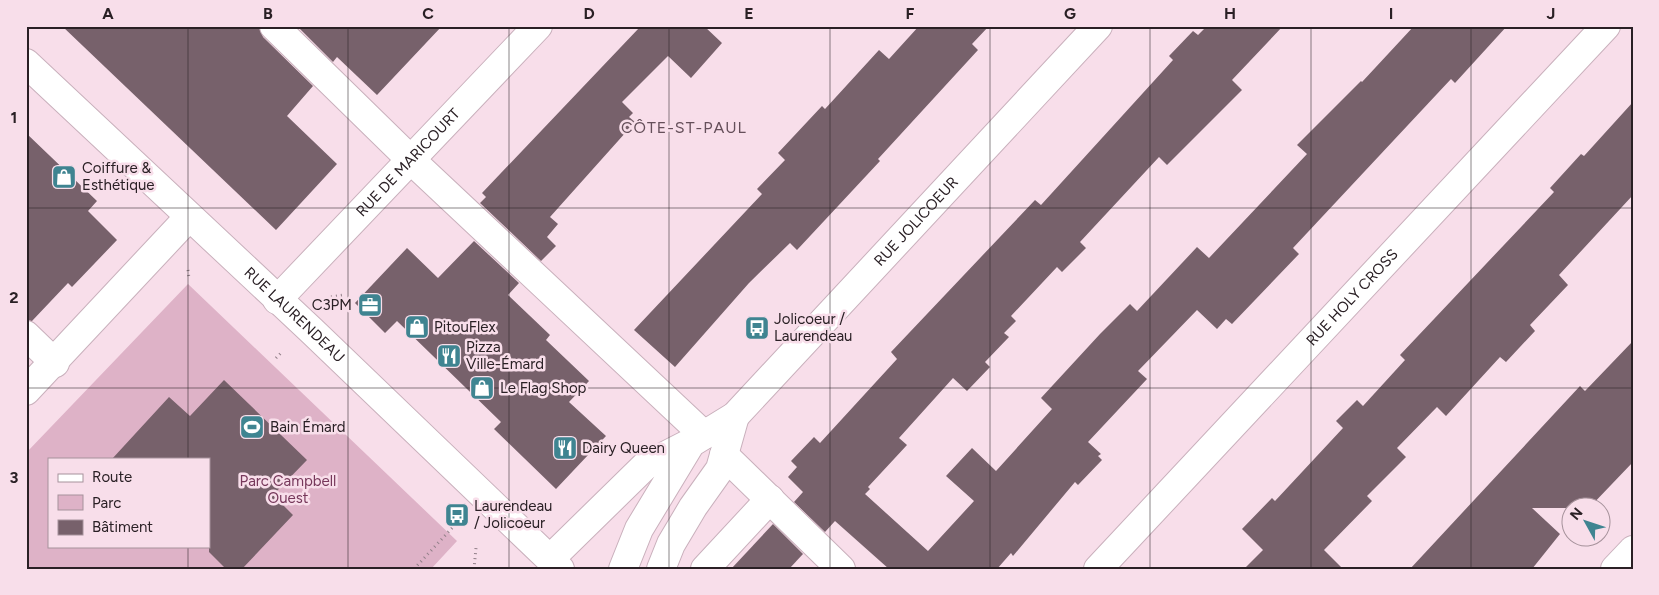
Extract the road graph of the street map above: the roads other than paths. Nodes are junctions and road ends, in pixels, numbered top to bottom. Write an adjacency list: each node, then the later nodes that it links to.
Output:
1 (274, 26): 6 (street)
2 (538, 26): 6 (street, RUE DE MARICOURT)
3 (1098, 26): 12 (street, RUE JOLICOEUR)
4 (1606, 26): 22 (street, RUE HOLY CROSS)
5 (26, 63): 7 (street, RUE LAURENDEAU)
6 (411, 160): 8 (street, RUE DE MARICOURT); 13 (street)
7 (189, 218): 8 (street, RUE LAURENDEAU); 10 (street)
8 (277, 300): 17 (street, RUE LAURENDEAU)
9 (26, 335): 10 (street)
10 (55, 362): 11 (street)
11 (26, 391)
12 (735, 416): 13 (street, RUE JOLICOEUR); 14 (street, RUE JOLICOEUR)
13 (697, 439): 17 (street, RUE JOLICOEUR); 18 (street, RUE JOLICOEUR)
14 (724, 455): 15 (street); 19 (street, RUE JOLICOEUR)
15 (770, 499): 20 (street); 21 (street)
16 (1633, 550): 23 (street)
17 (555, 564)
18 (623, 569)
19 (661, 569)
20 (705, 569)
21 (842, 569)
22 (1098, 569)
23 (1615, 569)

